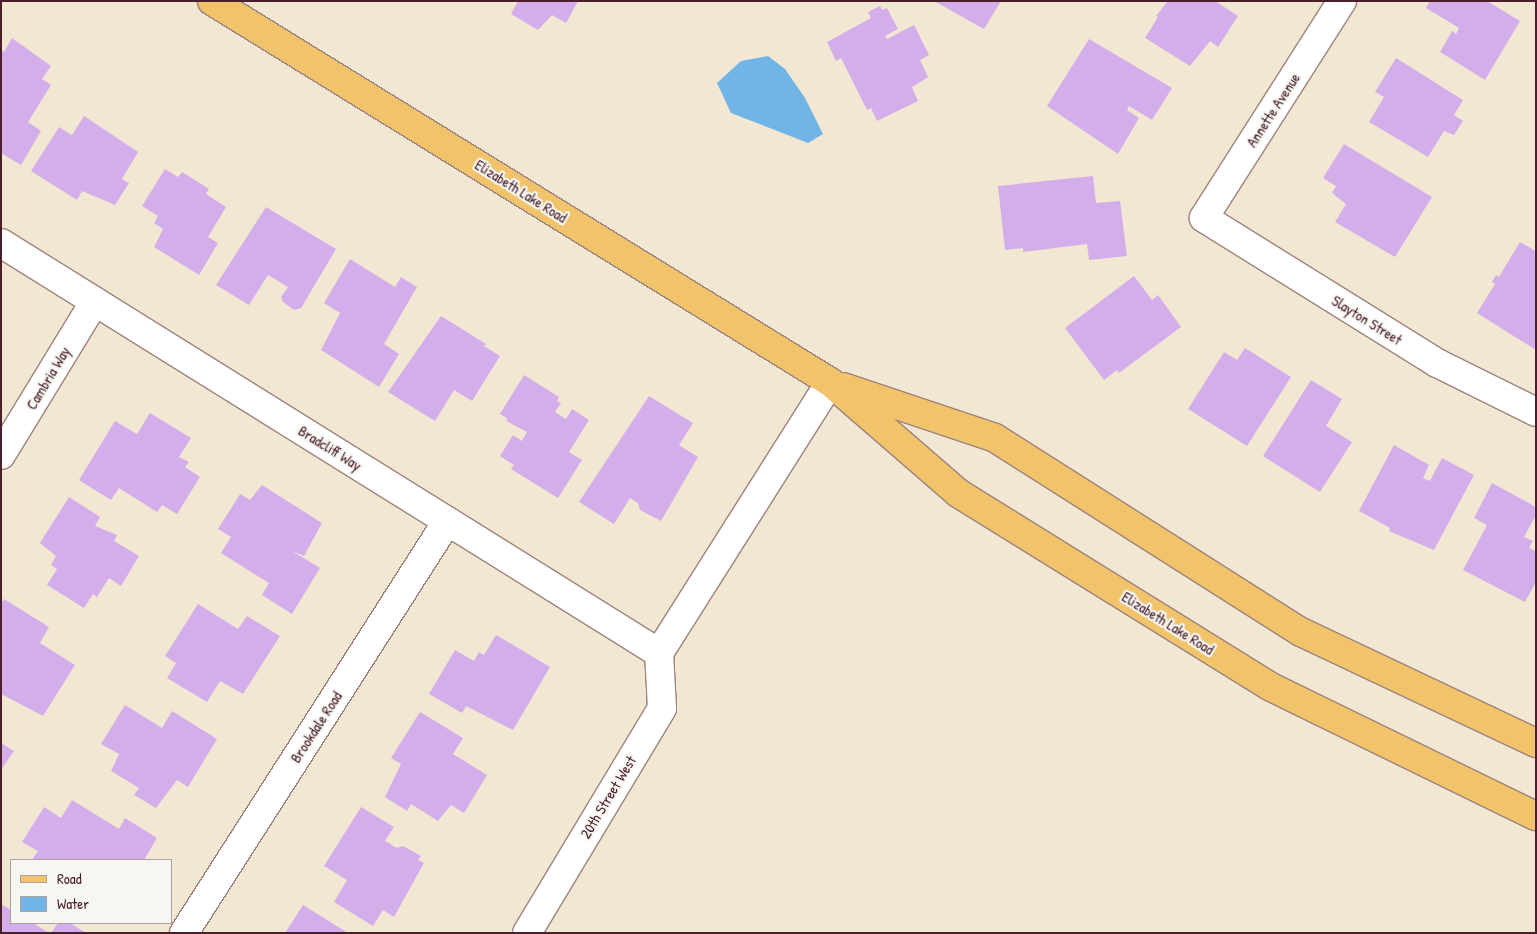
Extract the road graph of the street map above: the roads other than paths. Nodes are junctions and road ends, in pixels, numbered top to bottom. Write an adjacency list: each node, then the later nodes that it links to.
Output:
1 (212, 1): 6 (main road, Elizabeth Lake Road)
2 (1342, 1): 3 (street, Annette Avenue)
3 (1204, 218): 7 (street, Slayton Street)
4 (1, 243): 5 (street, Bradcliff Way)
5 (95, 301): 8 (street, Cambria Way); 9 (street, Bradcliff Way)
6 (830, 382): 10 (street); 11 (main road, Elizabeth Lake Road); 12 (main road, Elizabeth Lake Road)
7 (1536, 412)
8 (1, 455)
9 (448, 521): 10 (street, Bradcliff Way); 13 (street, Brookdale Road)
10 (659, 653): 14 (street, 20th Street West)
11 (1536, 744)
12 (1536, 816)
13 (184, 933)
14 (527, 933)

